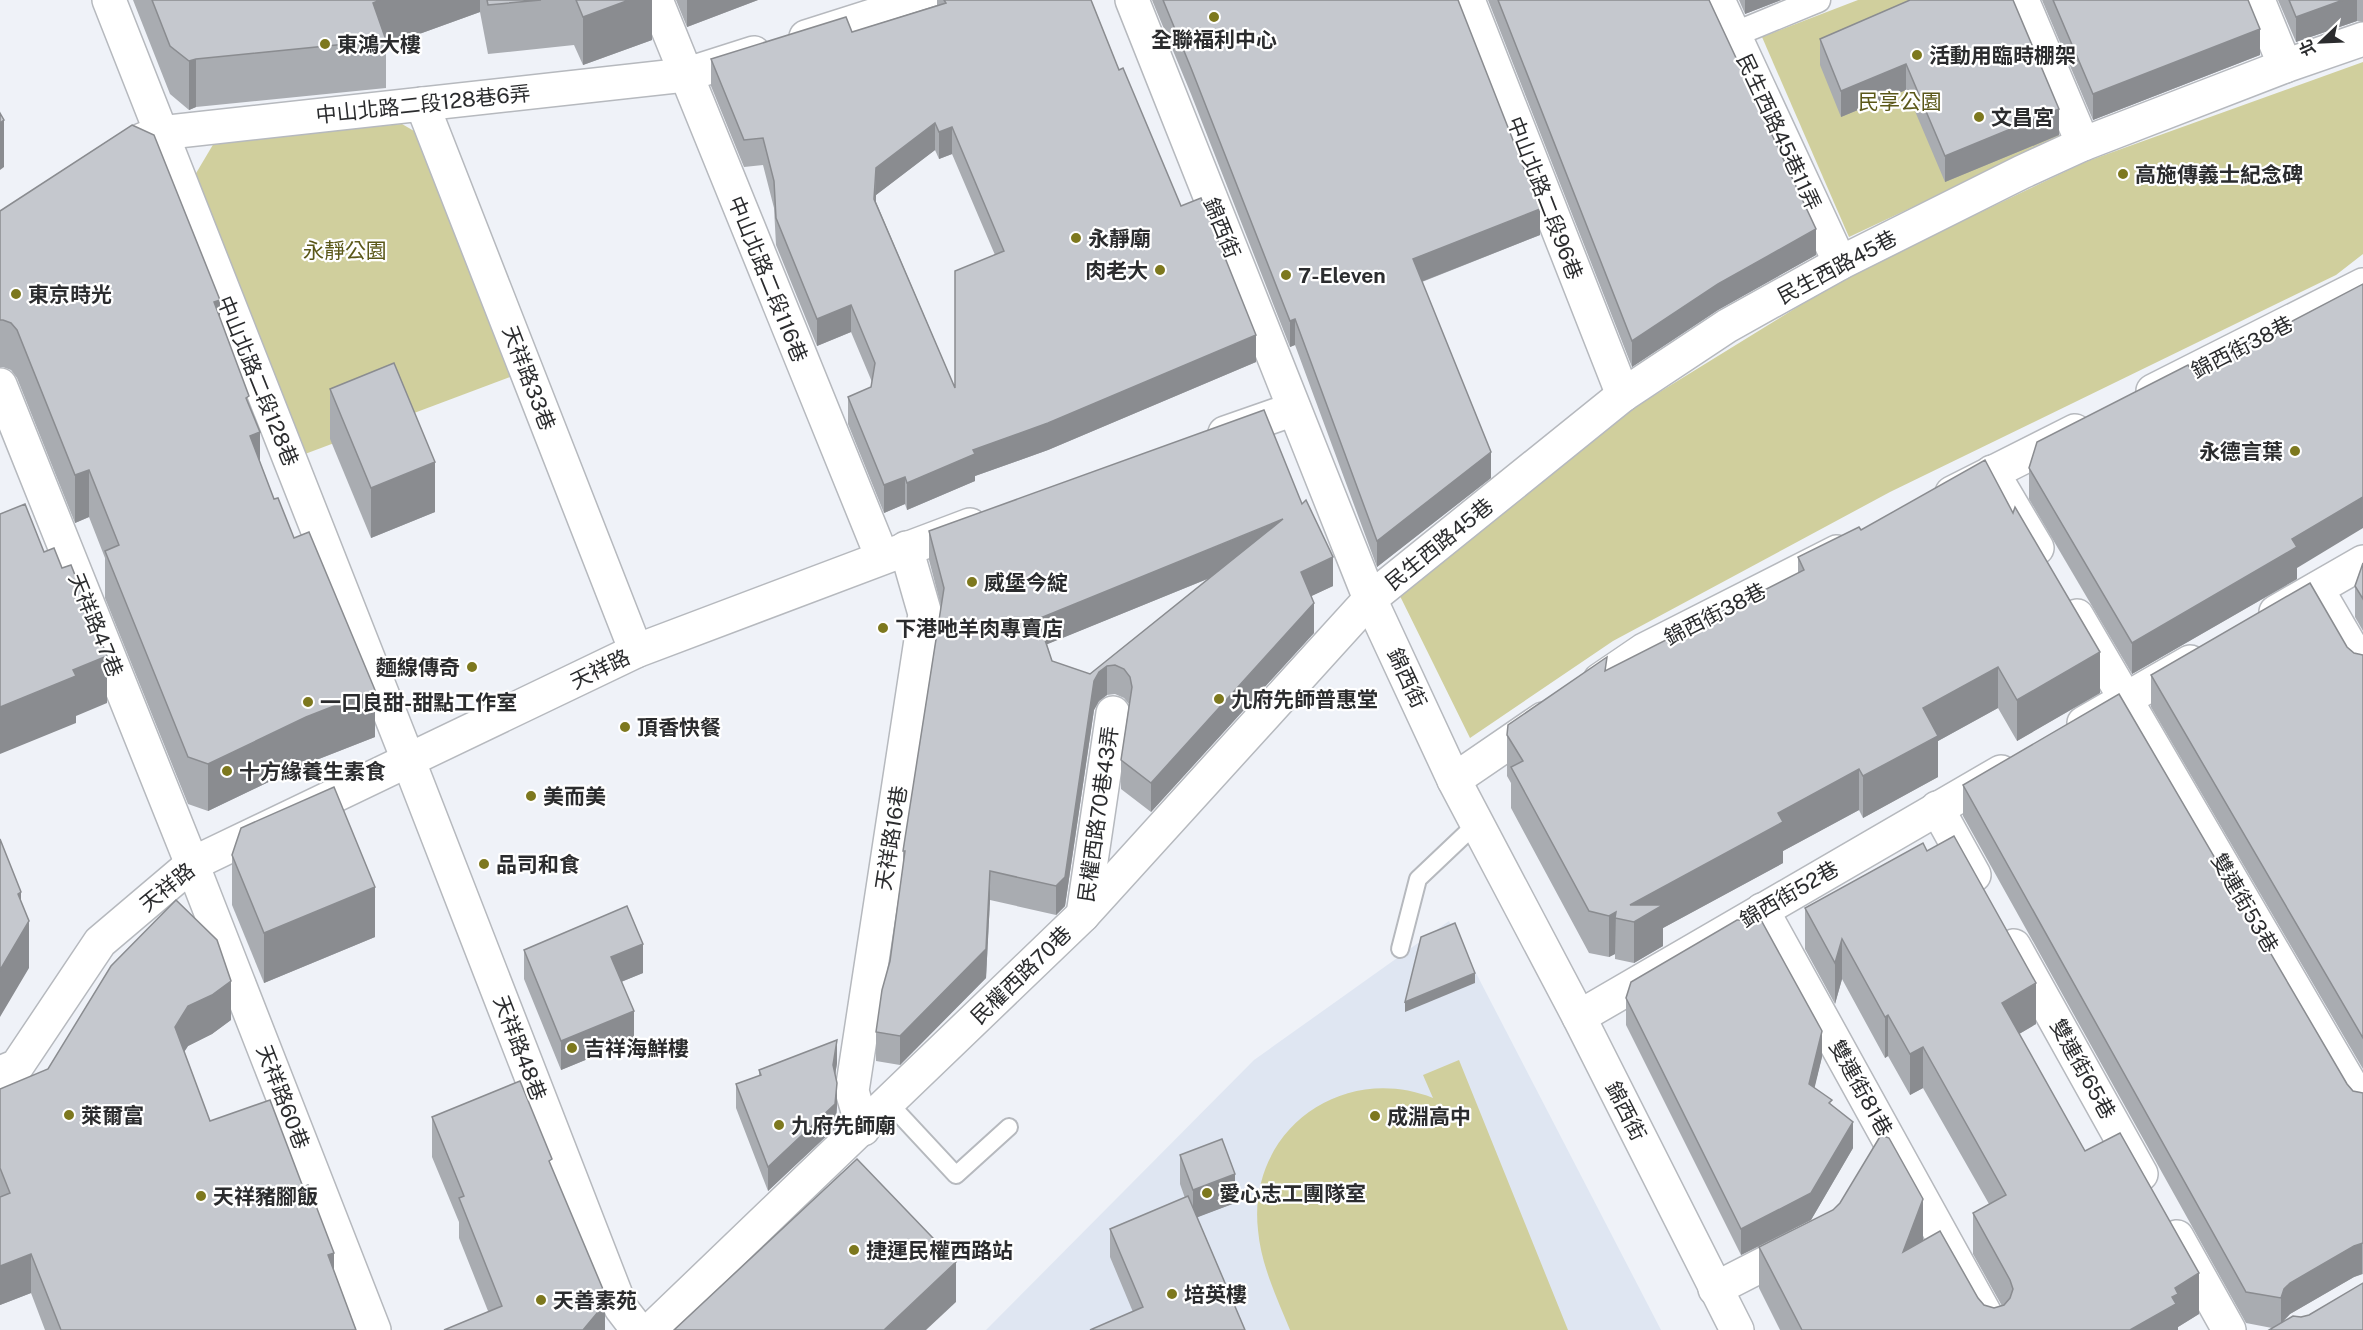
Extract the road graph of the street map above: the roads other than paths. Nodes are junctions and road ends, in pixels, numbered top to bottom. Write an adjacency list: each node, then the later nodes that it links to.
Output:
1 (109, 0): 15 (street, 中山北路二段128巷)
2 (656, 0): 13 (street, 中山北路二段116巷)
3 (922, 0): 13 (street, 中山北路二段128巷6弄)
4 (1132, 0): 23 (street, 錦西街)
5 (1468, 0): 21 (street, 中山北路二段96巷)
6 (1719, 0): 10 (street, 民生西路45巷11弄)
7 (1818, 0): 10 (street)
8 (2022, 0): 16 (street)
9 (2258, 0): 12 (street)
10 (1733, 35): 18 (street, 民生西路45巷11弄)
11 (2363, 39): 12 (street, 民生西路45巷)
12 (2284, 66): 16 (street, 民生西路45巷)
13 (685, 75): 14 (street, 中山北路二段128巷6弄); 30 (street, 中山北路二段116巷)
14 (422, 104): 15 (street, 中山北路二段128巷6弄); 36 (street, 天祥路33巷)
15 (160, 133): 17 (street, 中山北路二段128巷6弄); 42 (street, 中山北路二段128巷)
16 (2083, 144): 18 (street, 民生西路45巷)
17 (121, 153)
18 (1840, 263): 21 (street, 民生西路45巷)
19 (2363, 285): 22 (street, 錦西街38巷)
20 (0, 385): 46 (street, 天祥路47巷)
21 (1623, 396): 33 (street, 民生西路45巷)
22 (2130, 403)
23 (1294, 409): 25 (street); 33 (street, 錦西街)
24 (2098, 419): 26 (street)
25 (1202, 441)
26 (1992, 472): 27 (street); 38 (street)
27 (1921, 508)
28 (994, 516): 30 (street, 天祥路)
29 (1860, 540): 43 (street, 錦西街38巷)
30 (894, 552): 36 (street, 天祥路); 55 (street, 天祥路16巷)
31 (2363, 562): 32 (street)
32 (2317, 589): 34 (street); 37 (street)
33 (1370, 599): 43 (street, 錦西街); 48 (street, 民權西路70巷)
34 (2247, 629)
35 (2217, 647): 38 (street)
36 (636, 651): 42 (street, 天祥路)
37 (2363, 668)
38 (2127, 699): 40 (street); 53 (street, 雙連街53巷)
39 (1113, 712): 48 (street, 民權西路70巷43弄)
40 (2059, 738)
41 (2030, 755): 44 (street, 錦西街52巷)
42 (409, 762): 46 (street, 天祥路); 61 (street, 天祥路48巷)
43 (1454, 780): 45 (street, 錦西街)
44 (1937, 808): 47 (street, 錦西街52巷); 65 (street, 雙連街65巷)
45 (1476, 824): 49 (lane); 50 (street, 錦西街)
46 (192, 864): 51 (street, 天祥路); 60 (street, 天祥路60巷)
47 (1762, 910): 50 (street, 錦西街52巷); 56 (street, 雙連街81巷)
48 (1083, 915): 52 (street, 民權西路70巷)
49 (1400, 949)
50 (1579, 1017): 59 (street, 錦西街)
51 (0, 1073)
52 (889, 1103): 54 (lane); 55 (street, 民權西路70巷)
53 (2363, 1106)
54 (1009, 1126)
55 (862, 1129): 62 (street, 民權西路70巷)
56 (1885, 1132): 57 (street); 64 (street, 雙連街81巷)
57 (1867, 1162)
58 (1824, 1234): 59 (street)
59 (1715, 1289): 63 (street, 錦西街)
60 (374, 1330)
61 (638, 1330)
62 (651, 1330)
63 (1737, 1330)
64 (1994, 1330)
65 (2229, 1330)

